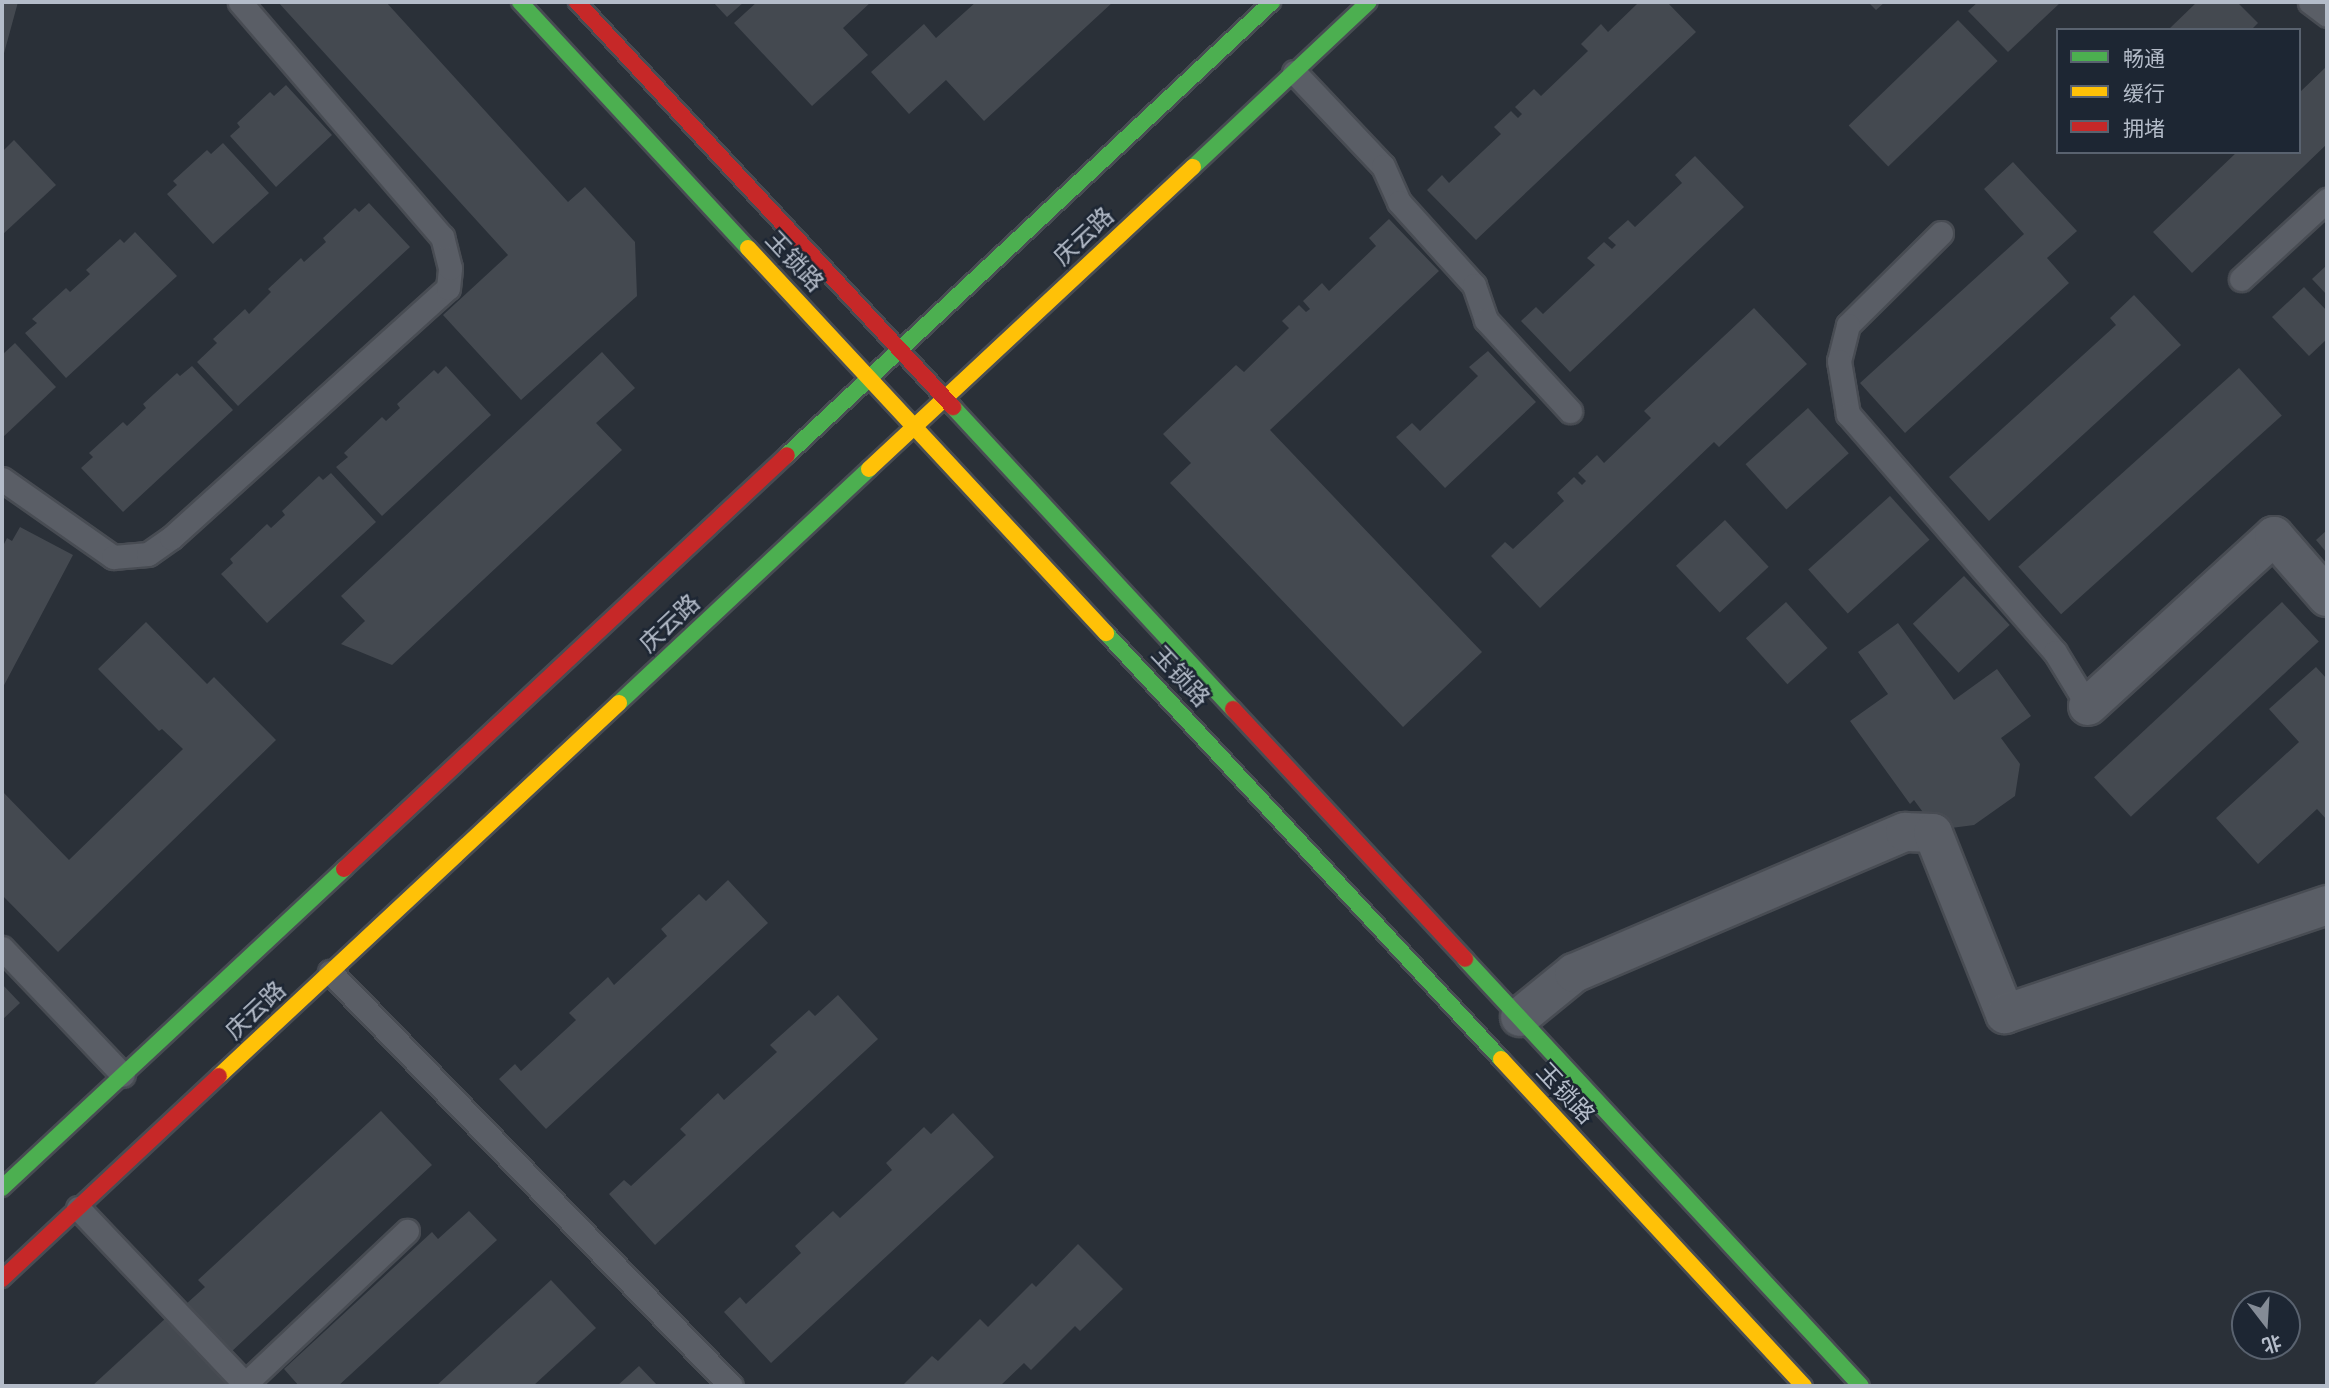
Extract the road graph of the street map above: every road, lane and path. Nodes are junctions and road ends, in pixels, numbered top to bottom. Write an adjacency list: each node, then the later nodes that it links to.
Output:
1 (240, 2): 17 (lane)
2 (520, 2): 13 (street, 玉锁路)
3 (577, 2): 12 (street, 玉锁路)
4 (1272, 2): 12 (street, 庆云路)
5 (1369, 2): 8 (street, 庆云路)
6 (2310, 2): 7 (lane)
7 (2327, 15)
8 (1294, 72): 14 (street, 庆云路); 15 (lane)
9 (2327, 200): 11 (lane)
10 (1941, 233): 19 (lane)
11 (2241, 279)
12 (900, 349): 13 (street, 庆云路); 14 (street, 玉锁路)
13 (870, 377): 16 (street, 玉锁路); 24 (street, 庆云路)
14 (946, 397): 16 (street, 庆云路); 23 (street, 玉锁路)
15 (1570, 411)
16 (915, 426): 22 (street, 庆云路); 31 (street, 玉锁路)
17 (2, 479)
18 (2327, 597): 19 (street)
19 (2088, 706)
20 (2327, 905): 23 (street)
21 (2, 948): 24 (lane)
22 (330, 972): 26 (street, 庆云路); 30 (lane)
23 (1520, 1017): 32 (street, 玉锁路)
24 (123, 1075): 25 (street, 庆云路)
25 (2, 1188)
26 (78, 1208): 28 (street, 庆云路); 29 (lane)
27 (407, 1231): 29 (lane)
28 (2, 1279)
29 (246, 1385)
30 (731, 1386)
31 (1804, 1386)
32 (1861, 1386)

